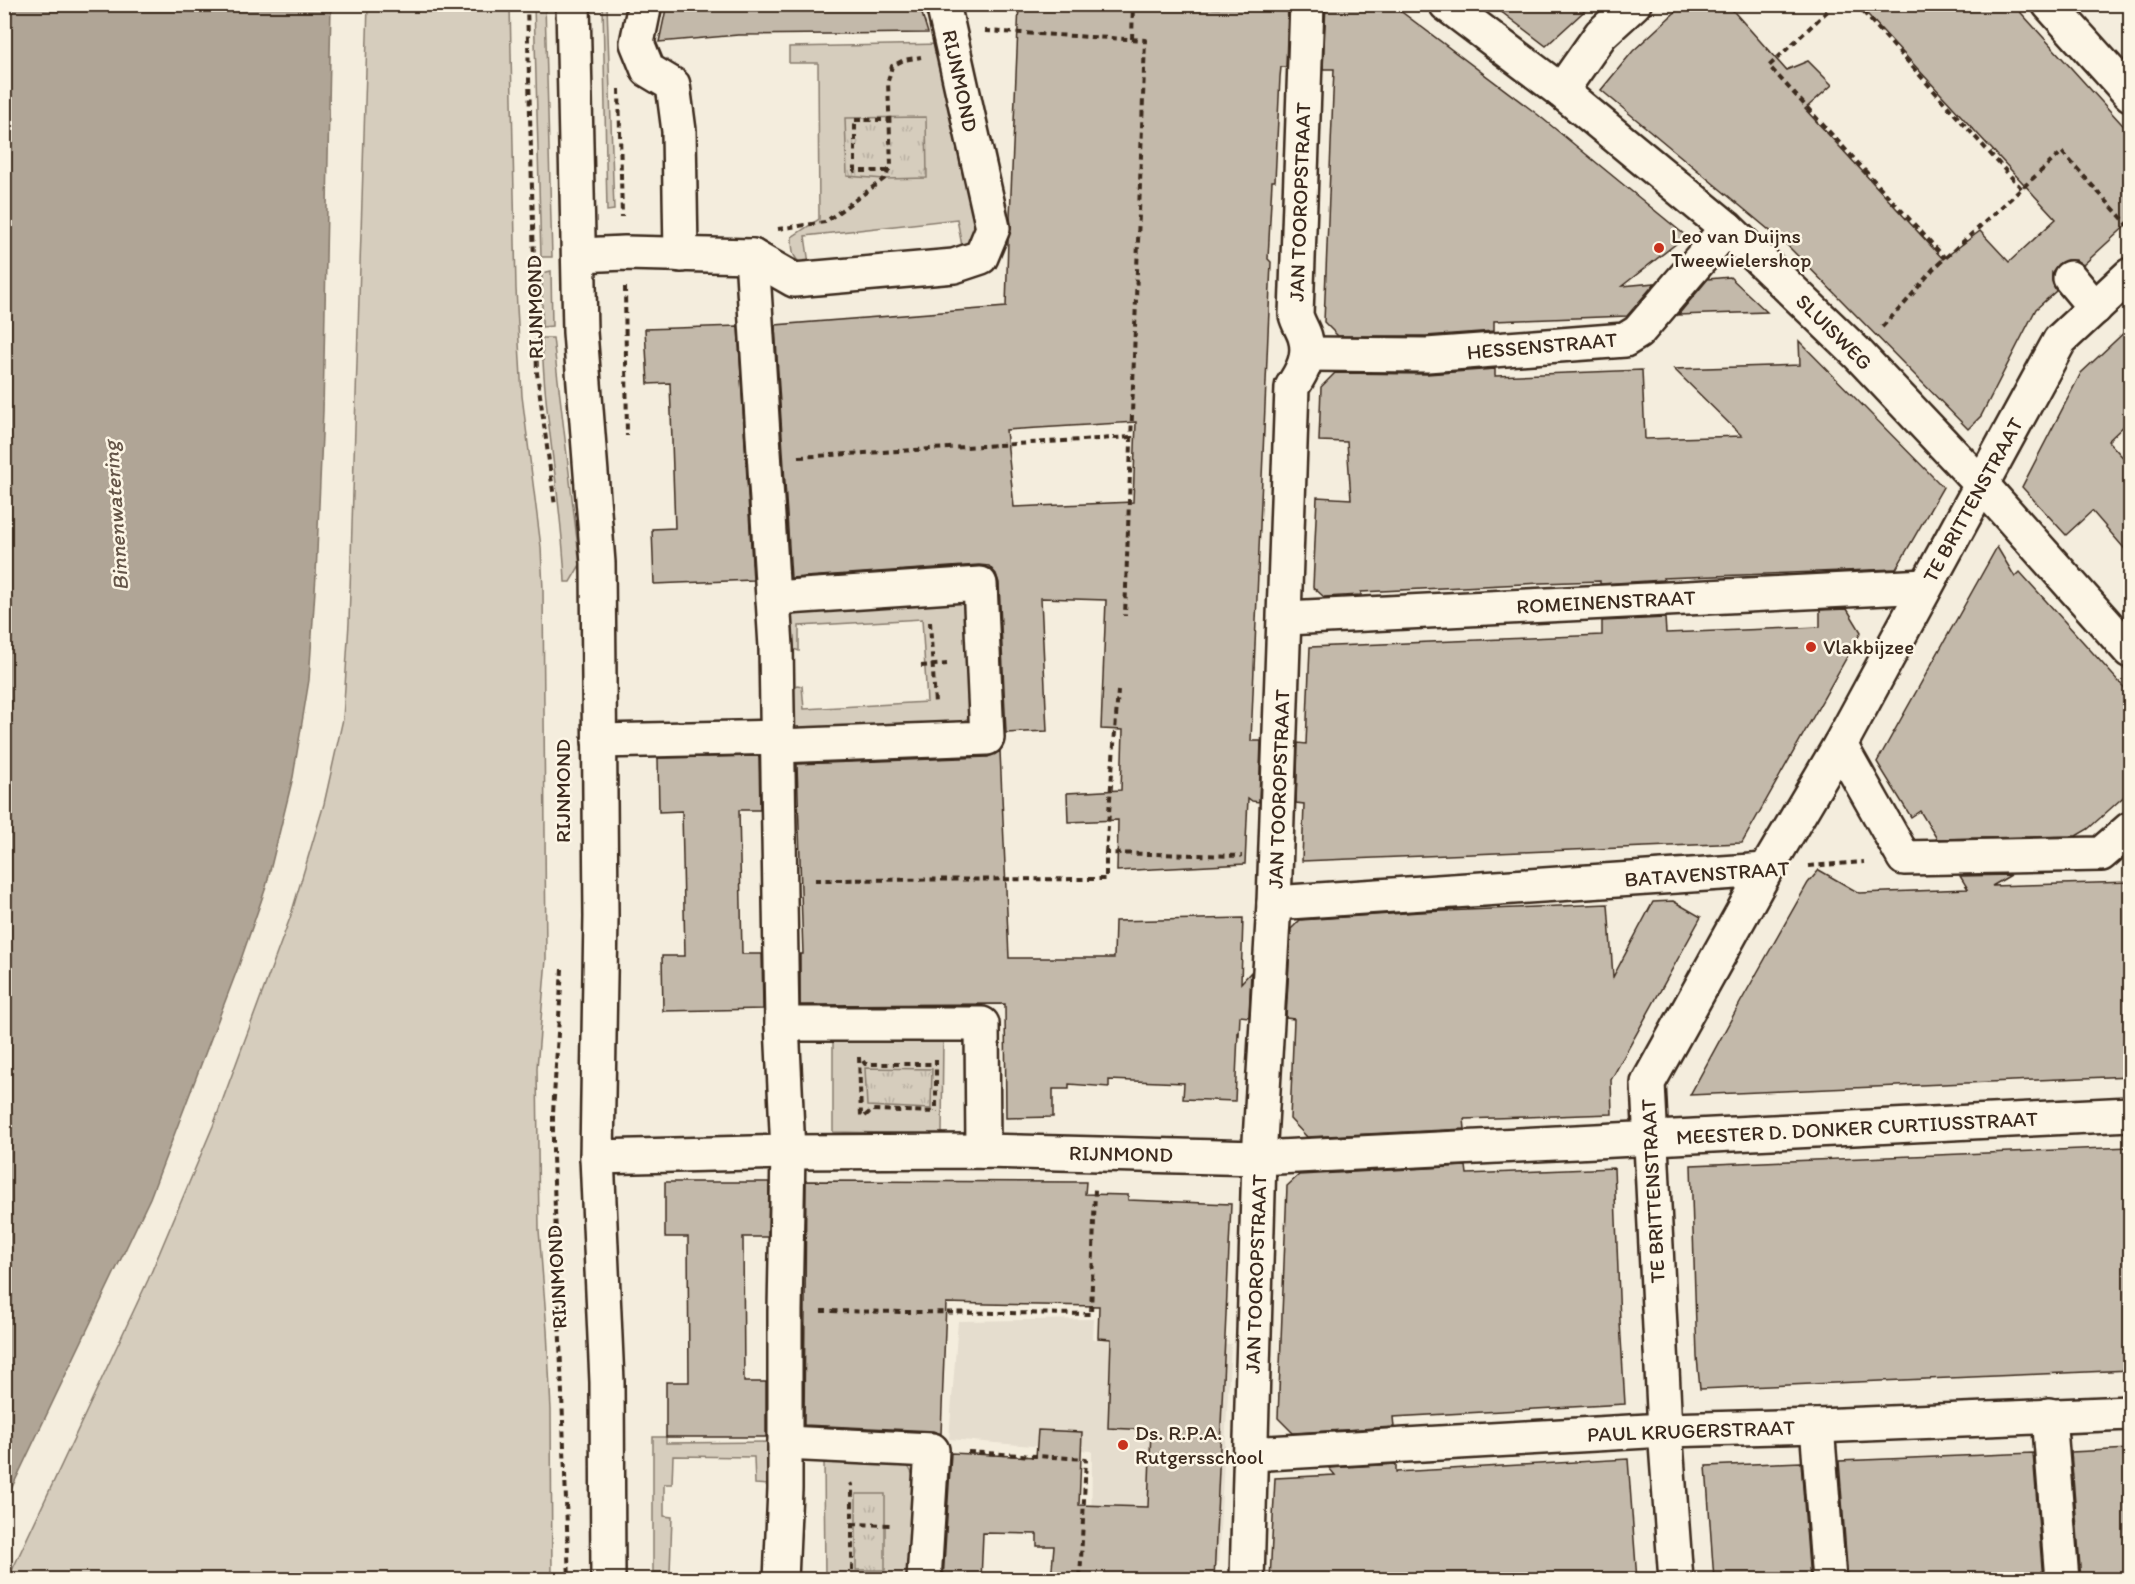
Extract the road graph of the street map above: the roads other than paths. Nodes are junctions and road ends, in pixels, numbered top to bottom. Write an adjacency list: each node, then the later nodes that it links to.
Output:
1 (573, 4): 11 (street, RIJNMOND)
2 (645, 4): 12 (street)
3 (1307, 4): 17 (street, JAN TOOROPSTRAAT)
4 (1446, 4): 8 (street, SLUISWEG)
5 (1634, 4): 8 (street)
6 (2049, 4): 9 (street)
7 (948, 28): 13 (street, RIJNMOND)
8 (1561, 91): 10 (street, SLUISWEG)
9 (2130, 94)
10 (1727, 228): 17 (street, HESSENSTRAAT); 18 (street, SLUISWEG)
11 (579, 255): 12 (street); 23 (street, RIJNMOND)
12 (681, 255): 13 (street)
13 (752, 256): 20 (street)
14 (2130, 275): 16 (street, TE BRITTENSTRAAT)
15 (2070, 278): 16 (street)
16 (2095, 308): 18 (street, TE BRITTENSTRAAT)
17 (1308, 354): 21 (street, JAN TOOROPSTRAAT)
18 (1982, 485): 19 (street, TE BRITTENSTRAAT); 22 (street, SLUISWEG)
19 (1926, 586): 21 (street, ROMEINENSTRAAT); 25 (street, TE BRITTENSTRAAT)
20 (773, 598): 24 (street); 24 (street, RIJNMOND)
21 (1286, 618): 28 (street, JAN TOOROPSTRAAT)
22 (2130, 651)
23 (599, 741): 24 (street, RIJNMOND); 34 (street, RIJNMOND)
24 (778, 741): 29 (street)
25 (1840, 745): 26 (street); 27 (street, TE BRITTENSTRAAT)
26 (2130, 829)
27 (1766, 870): 28 (street, BATAVENSTRAAT); 31 (street, TE BRITTENSTRAAT)
28 (1274, 903): 35 (street, JAN TOOROPSTRAAT)
29 (782, 1024): 32 (street); 33 (street)
30 (2130, 1114): 31 (street, MEESTER D. DONKER CURTIUSSTRAAT)
31 (1650, 1138): 35 (street, MEESTER D. DONKER CURTIUSSTRAAT); 39 (street, TE BRITTENSTRAAT)
32 (983, 1151): 33 (street, RIJNMOND); 35 (street, RIJNMOND)
33 (788, 1152): 34 (street, RIJNMOND); 40 (street)
34 (597, 1157): 42 (street, RIJNMOND)
35 (1259, 1158): 41 (street, JAN TOOROPSTRAAT)
36 (2130, 1413): 37 (street, PAUL KRUGERSTRAAT)
37 (2049, 1415): 38 (street, PAUL KRUGERSTRAAT); 48 (street)
38 (1817, 1426): 39 (street, PAUL KRUGERSTRAAT); 47 (street)
39 (1665, 1430): 41 (street, PAUL KRUGERSTRAAT); 46 (street, TE BRITTENSTRAAT)
40 (785, 1443): 43 (street); 44 (street)
41 (1251, 1454): 45 (street, JAN TOOROPSTRAAT)
42 (608, 1580)
43 (781, 1580)
44 (924, 1580)
45 (1247, 1580)
46 (1677, 1580)
47 (1829, 1580)
48 (2062, 1580)

